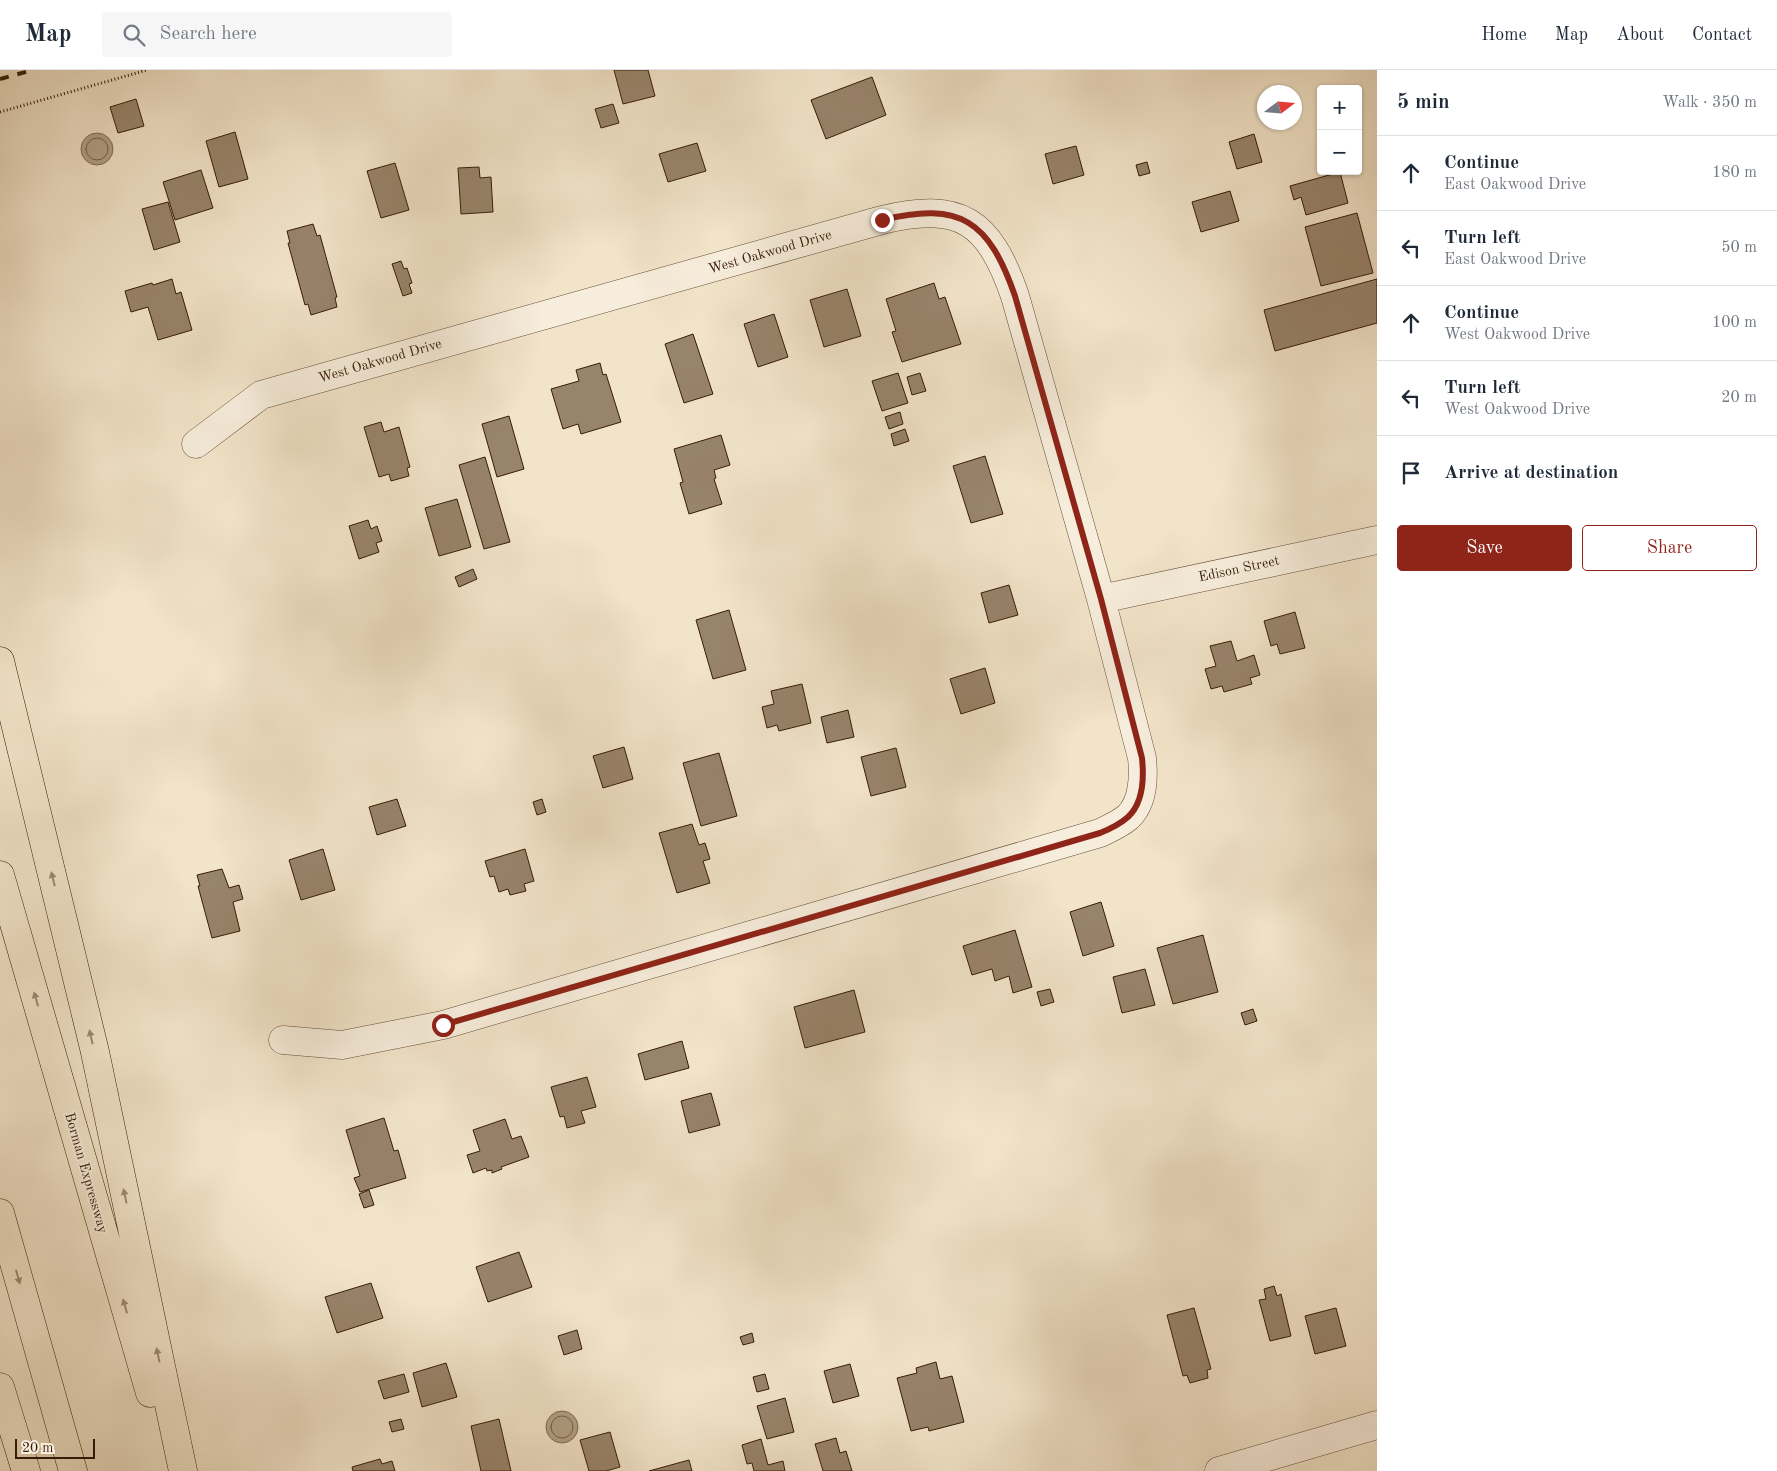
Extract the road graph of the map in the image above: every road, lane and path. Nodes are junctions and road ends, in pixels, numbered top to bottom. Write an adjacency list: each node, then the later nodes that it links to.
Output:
1 (148, 70): 2 (path)
2 (0, 112)
3 (196, 444): 5 (street, West Oakwood Drive)
4 (1377, 540): 5 (street, Edison Street)
5 (1101, 599): 8 (street, West Oakwood Drive)
6 (0, 661): 15 (highway, one-way to 6)
7 (0, 875): 14 (highway, Borman Expressway, one-way to 7)
8 (283, 1040)
9 (0, 1213): 13 (highway, one-way to 13)
10 (0, 1387): 12 (highway)
11 (1377, 1425): 16 (street)
12 (26, 1471)
13 (73, 1471)
14 (172, 1471)
15 (183, 1471)
16 (1219, 1471)

